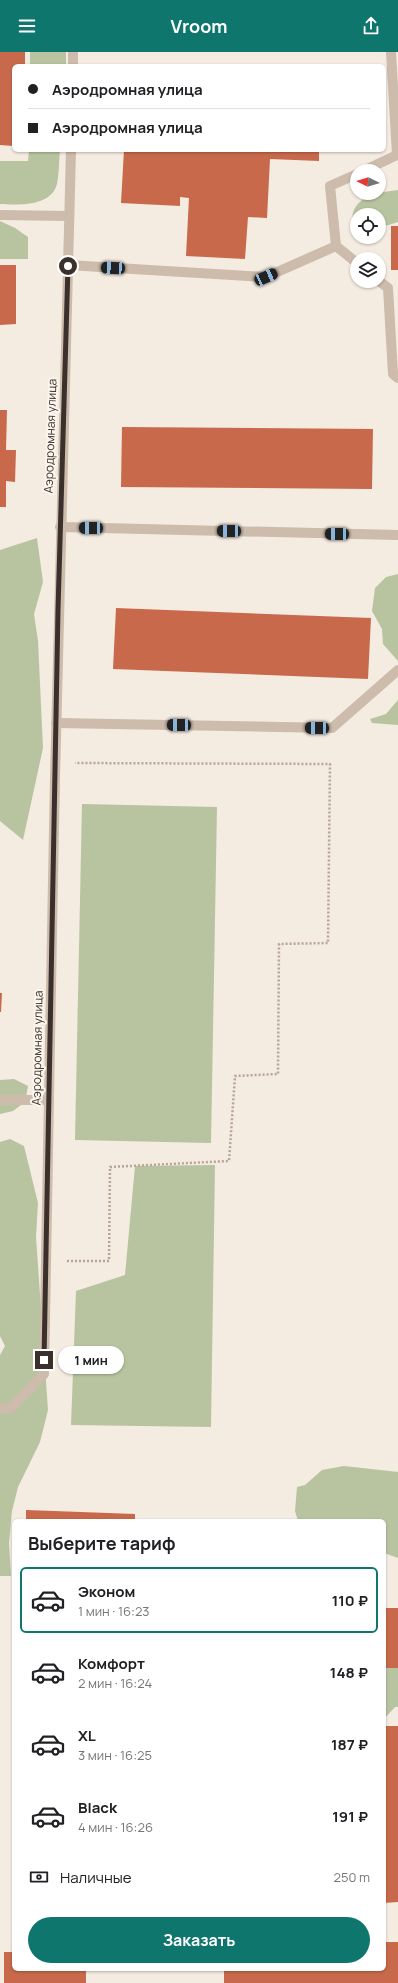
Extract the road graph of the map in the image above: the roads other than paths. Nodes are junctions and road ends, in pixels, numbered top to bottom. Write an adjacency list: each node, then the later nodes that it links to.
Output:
1 (73, 52): 3 (street)
2 (390, 52): 5 (street)
3 (73, 64)
4 (71, 152): 8 (street, Аэродромная улица)
5 (378, 164)
6 (350, 177): 9 (street)
7 (0, 215): 8 (street)
8 (69, 216): 11 (street, Аэродромная улица)
9 (336, 246): 10 (street); 11 (street)
10 (350, 257)
11 (68, 266): 14 (street, Аэродромная улица)
12 (386, 286): 13 (street)
13 (398, 378)
14 (60, 527): 15 (street); 17 (street, Аэродромная улица)
15 (398, 536)
16 (398, 670): 17 (street)
17 (56, 723): 19 (street, Аэродромная улица)
18 (0, 1100): 19 (street)
19 (50, 1100): 20 (street, Аэродромная улица)
20 (0, 1408)

